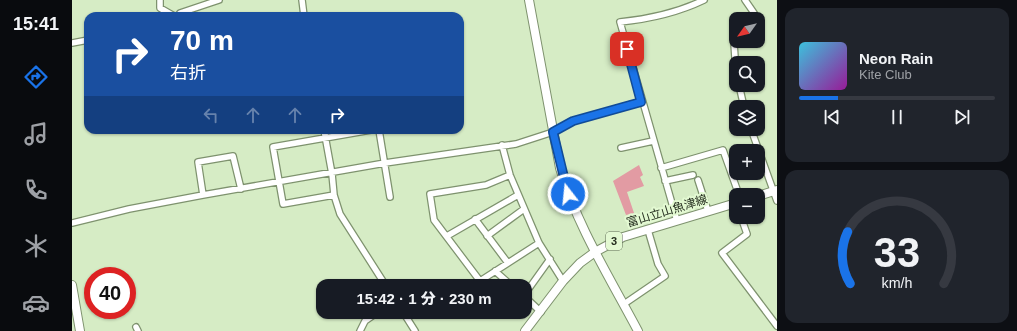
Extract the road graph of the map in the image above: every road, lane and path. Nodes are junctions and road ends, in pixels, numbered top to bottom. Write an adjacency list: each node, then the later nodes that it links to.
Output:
1 (160, 0): 7 (street)
2 (219, 0): 8 (street)
3 (302, 0): 9 (street)
4 (529, 0): 14 (street)
5 (704, 0): 13 (street)
6 (745, 0): 10 (street)
7 (167, 12)
8 (183, 12)
9 (304, 12)
10 (753, 12)
11 (84, 41): 12 (street)
12 (72, 43)
13 (641, 102): 14 (street); 20 (street)
14 (553, 132): 21 (street); 51 (street)
15 (324, 134): 19 (street)
16 (348, 134): 19 (street)
17 (380, 134): 23 (street)
18 (754, 136): 33 (street)
19 (325, 138): 25 (street); 30 (street)
20 (653, 141): 22 (street); 24 (street)
21 (502, 145): 23 (street); 26 (street)
22 (621, 148)
23 (385, 163): 25 (street); 38 (street)
24 (661, 168): 29 (street); 31 (street)
25 (332, 174): 30 (street); 37 (street)
26 (510, 175): 34 (street); 48 (street)
27 (693, 175): 29 (street)
28 (698, 180): 42 (street)
29 (665, 181): 44 (street)
30 (279, 183): 32 (street); 37 (street)
31 (737, 188)
32 (240, 189): 36 (street); 36 (street)
33 (775, 190): 35 (street); 39 (street)
34 (518, 194): 41 (street); 43 (street)
35 (765, 194)
36 (204, 195): 45 (street)
37 (334, 195): 55 (street)
38 (390, 197)
39 (777, 201)
40 (729, 205): 42 (street, 富山立山魚津線 / 3)
41 (524, 209): 49 (street); 50 (street)
42 (708, 211): 44 (street, 富山立山魚津線 / 3)
43 (475, 219): 48 (street); 49 (street)
44 (677, 221): 47 (street, 富山立山魚津線 / 3)
45 (72, 223)
46 (743, 224): 65 (street)
47 (648, 230): 51 (street, 富山立山魚津線 / 3); 61 (street)
48 (447, 236): 54 (street)
49 (487, 236): 53 (street)
50 (539, 242): 52 (street); 53 (street)
51 (595, 252): 57 (street, 富山立山魚津線 / 3); 61 (street)
52 (550, 259): 57 (street); 59 (street)
53 (508, 263): 54 (street)
54 (495, 271): 56 (street)
55 (382, 279)
56 (504, 279)
57 (563, 281): 62 (street, 富山立山魚津線 / 3)
58 (72, 285): 66 (street)
59 (532, 286)
60 (532, 303): 62 (street)
61 (624, 304): 70 (street)
62 (541, 312): 69 (street, 富山立山魚津線 / 3)
63 (368, 319): 67 (street)
64 (407, 319): 68 (street)
65 (777, 326)
66 (80, 331)
67 (360, 331)
68 (415, 331)
69 (525, 331)
70 (638, 331)

